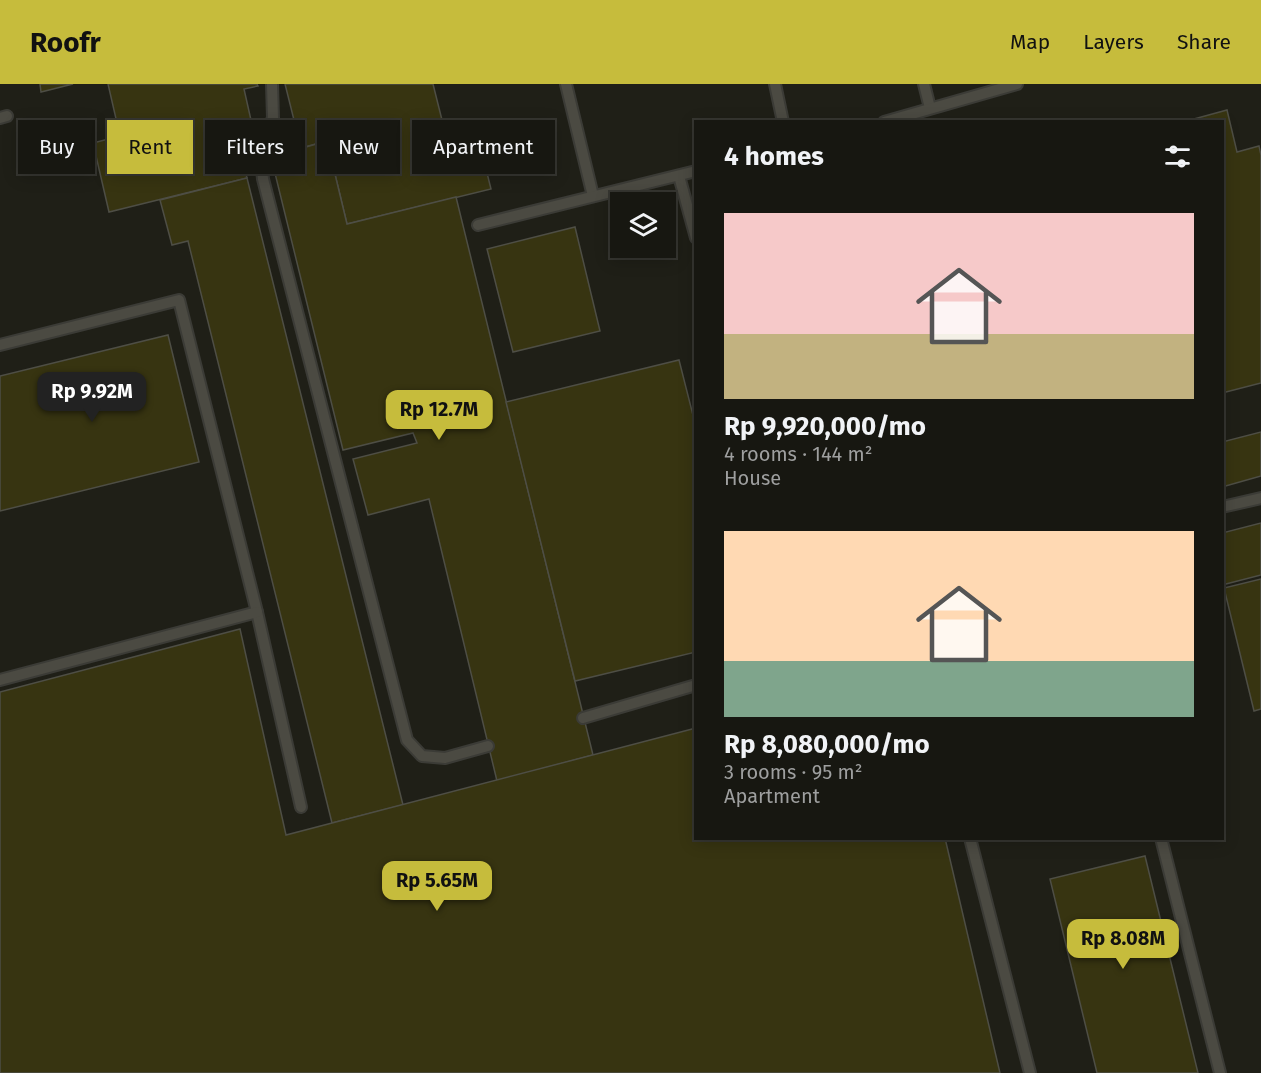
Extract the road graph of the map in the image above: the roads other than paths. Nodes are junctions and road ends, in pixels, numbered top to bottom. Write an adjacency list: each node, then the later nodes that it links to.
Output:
1 (272, 84): 21 (lane)
2 (566, 84): 11 (lane)
3 (775, 84): 7 (lane)
4 (924, 84): 6 (lane)
5 (1017, 84): 6 (lane)
6 (930, 108): 8 (lane)
7 (783, 120)
8 (891, 120)
9 (694, 172): 10 (lane)
10 (679, 176): 11 (lane); 13 (lane)
11 (593, 196): 12 (lane)
12 (478, 225)
13 (694, 231)
14 (0, 345): 17 (lane)
15 (1261, 498): 16 (lane)
16 (1224, 507)
17 (257, 612): 18 (lane); 22 (lane)
18 (0, 680)
19 (694, 687): 20 (lane)
20 (583, 718)
21 (488, 746)
22 (301, 807)
23 (971, 840): 25 (lane)
24 (1162, 840): 26 (lane)
25 (1030, 1073)
26 (1220, 1073)

